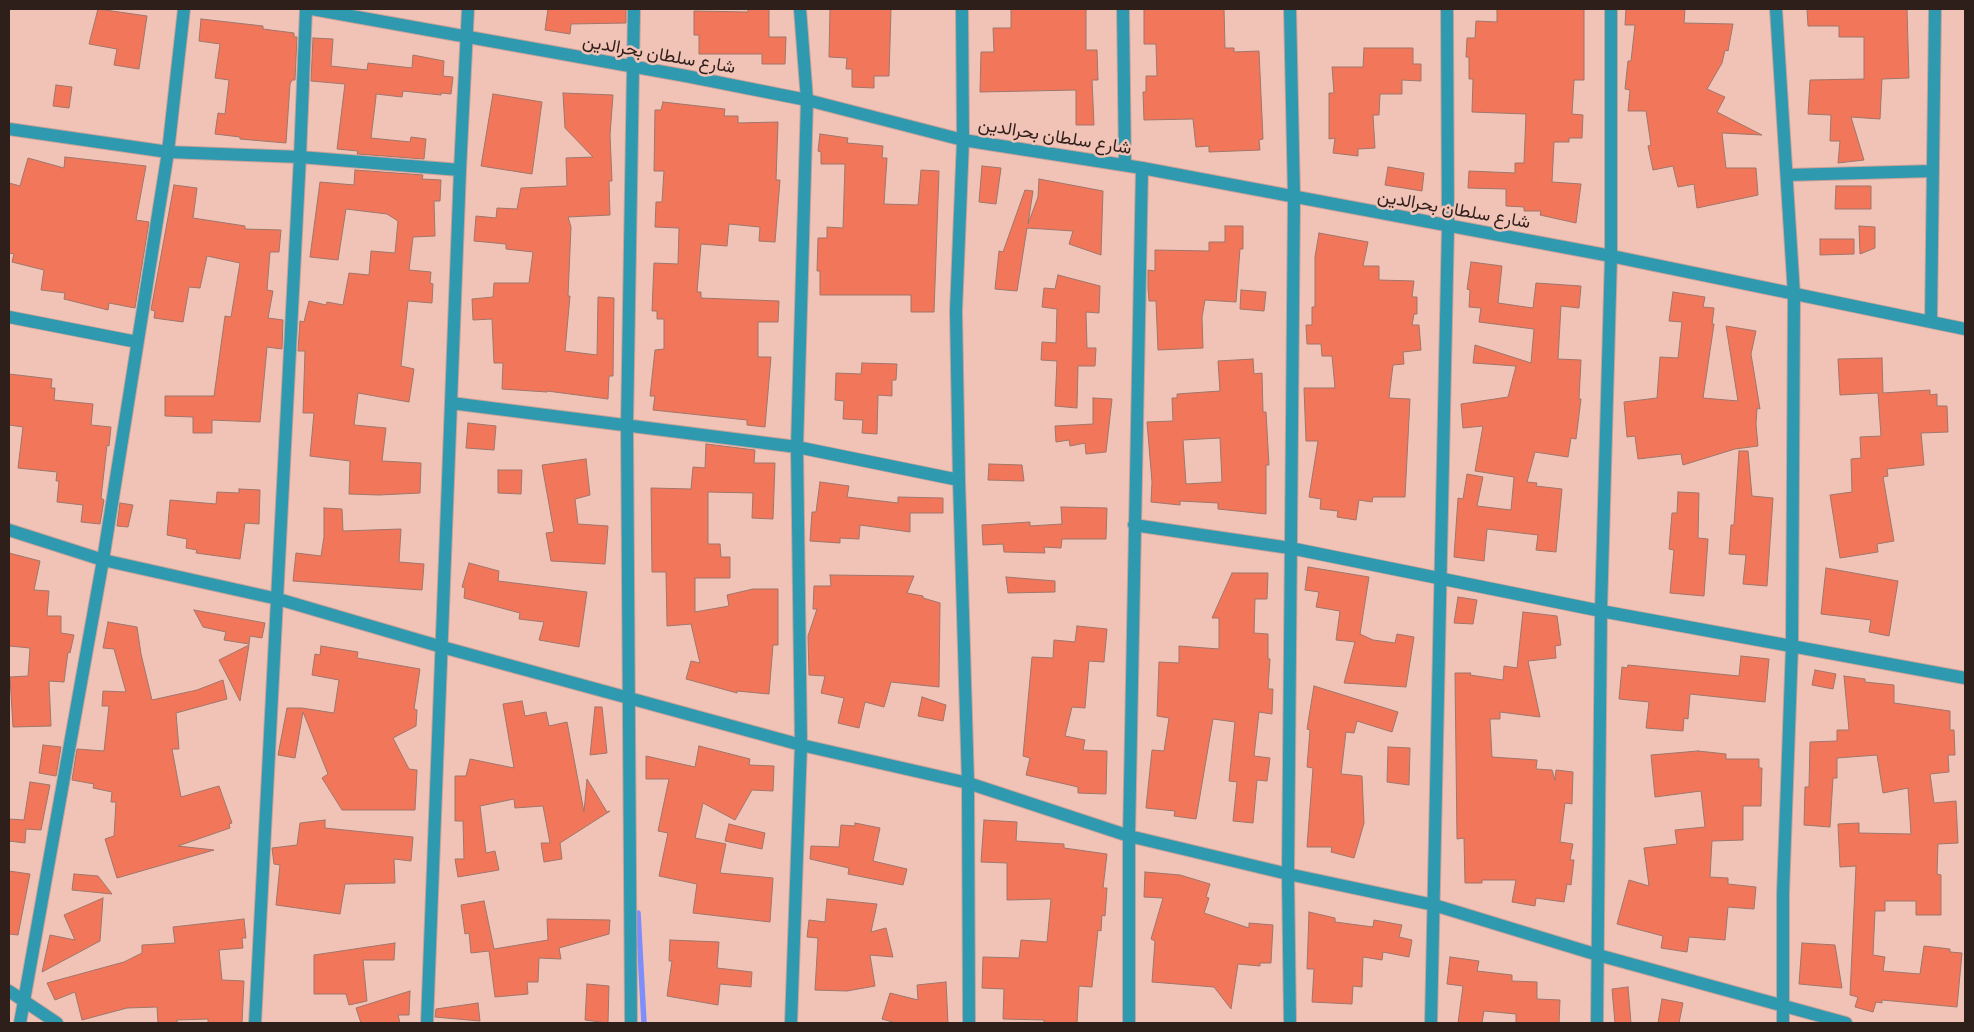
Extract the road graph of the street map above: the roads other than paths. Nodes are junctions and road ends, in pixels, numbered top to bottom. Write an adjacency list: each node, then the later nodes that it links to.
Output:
1 (184, 9): 19 (street)
2 (306, 9): 20 (street)
3 (312, 9): 14 (street, شارع سلطان بحرالدين)
4 (468, 9): 14 (street)
5 (634, 9): 15 (street)
6 (800, 9): 16 (street)
7 (962, 9): 18 (street)
8 (1123, 9): 21 (street)
9 (1290, 9): 26 (street)
10 (1447, 9): 27 (street)
11 (1611, 9): 28 (street)
12 (1776, 9): 25 (street)
13 (1935, 9): 24 (street)
14 (468, 38): 15 (street, شارع سلطان بحرالدين); 23 (street)
15 (635, 67): 16 (street, شارع سلطان بحرالدين); 35 (street)
16 (807, 100): 18 (street, شارع سلطان بحرالدين); 36 (street)
17 (9, 129): 19 (street)
18 (963, 140): 21 (street, شارع سلطان بحرالدين); 37 (street)
19 (168, 152): 20 (street); 33 (street)
20 (300, 157): 23 (street); 43 (street)
21 (1124, 165): 22 (street, شارع سلطان بحرالدين)
22 (1142, 168): 26 (street, شارع سلطان بحرالدين); 38 (street)
23 (460, 170): 34 (street)
24 (1933, 171): 25 (street); 31 (street)
25 (1788, 174): 29 (street)
26 (1294, 197): 27 (street, شارع سلطان بحرالدين); 40 (street)
27 (1448, 226): 28 (street, شارع سلطان بحرالدين); 42 (street)
28 (1611, 256): 29 (street, شارع سلطان بحرالدين); 44 (street)
29 (1794, 295): 31 (street, شارع سلطان بحرالدين); 45 (street)
30 (9, 317): 33 (street)
31 (1931, 321): 32 (street, شارع سلطان بحرالدين)
32 (1965, 329)
33 (137, 342): 41 (street)
34 (451, 403): 35 (street); 46 (street)
35 (627, 425): 36 (street); 48 (street)
36 (798, 447): 37 (street); 49 (street)
37 (959, 480): 50 (street)
38 (1134, 525): 40 (street); 51 (street)
39 (9, 530): 41 (street)
40 (1290, 548): 42 (street); 52 (street)
41 (103, 560): 43 (street); 56 (street)
42 (1442, 577): 44 (street); 53 (street)
43 (278, 599): 46 (street); 60 (street)
44 (1602, 611): 45 (street); 54 (street)
45 (1792, 646): 47 (street); 57 (street)
46 (442, 647): 48 (street); 61 (street)
47 (1965, 678)
48 (628, 698): 49 (street); 62 (street)
49 (801, 746): 50 (street); 63 (street)
50 (968, 783): 51 (street); 64 (street)
51 (1129, 836): 52 (street); 65 (street)
52 (1288, 874): 53 (street); 66 (street)
53 (1434, 905): 54 (street); 67 (street)
54 (1598, 955): 57 (street); 68 (street)
55 (9, 992): 56 (street)
56 (24, 1002): 58 (street); 59 (street)
57 (1784, 1006): 69 (street); 70 (street)
58 (20, 1023)
59 (57, 1023)
60 (255, 1023)
61 (427, 1023)
62 (631, 1023)
63 (791, 1023)
64 (969, 1023)
65 (1129, 1023)
66 (1290, 1023)
67 (1431, 1023)
68 (1597, 1023)
69 (1784, 1023)
70 (1846, 1023)

